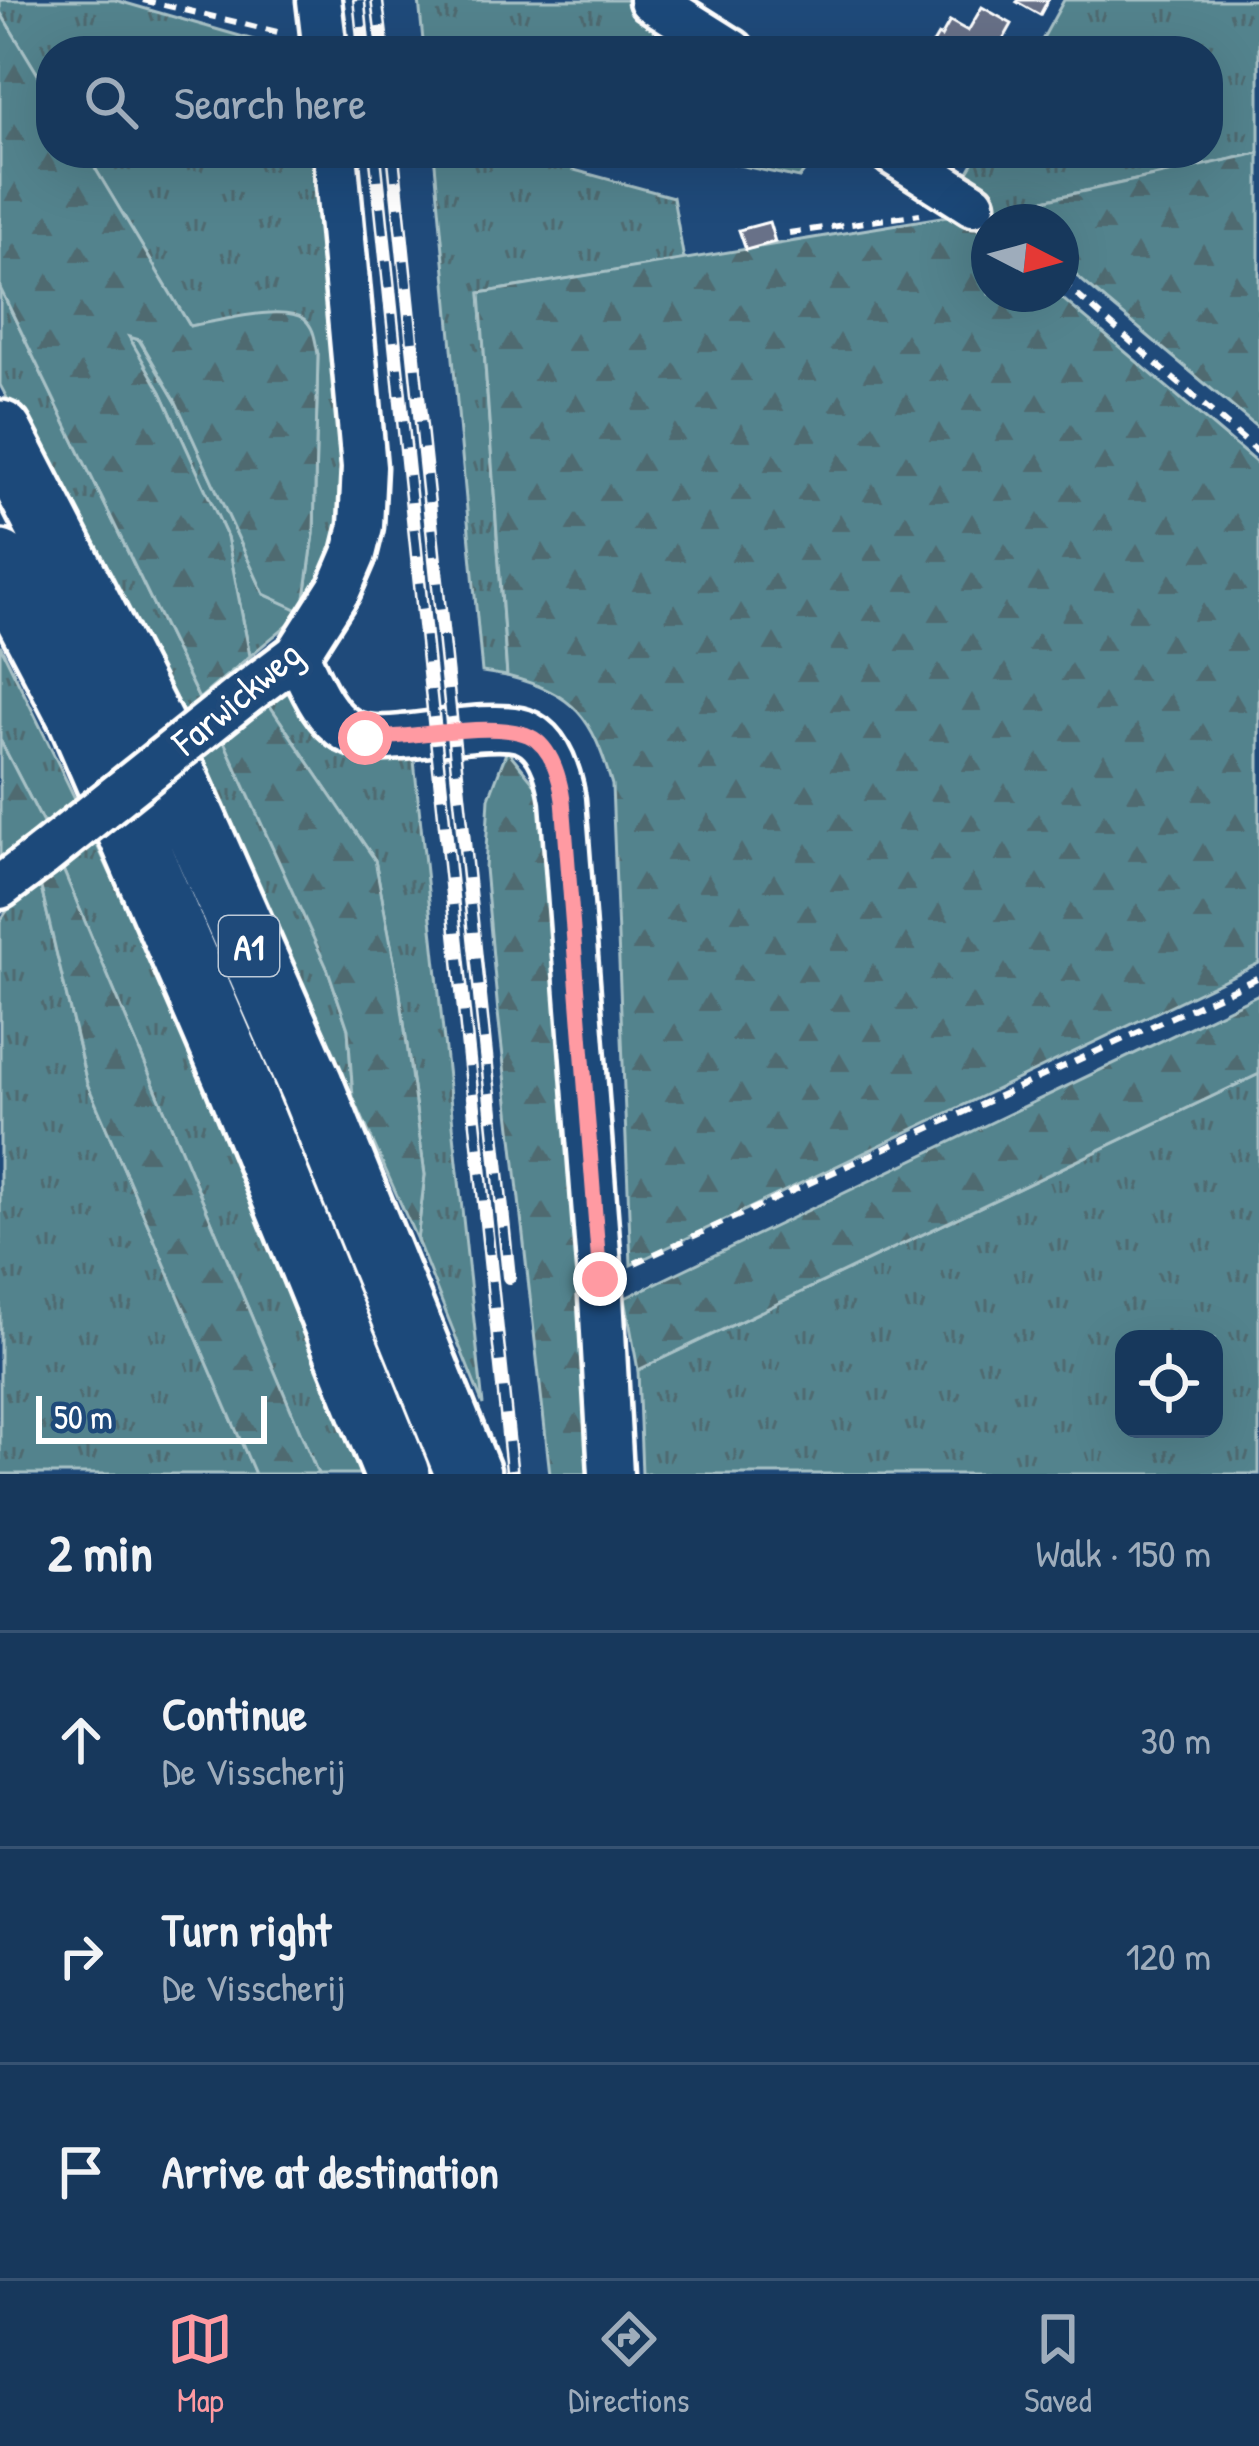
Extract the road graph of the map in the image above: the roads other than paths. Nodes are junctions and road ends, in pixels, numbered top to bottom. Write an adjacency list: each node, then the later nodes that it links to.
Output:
1 (651, 0): 2 (street)
2 (708, 36)
3 (336, 168): 8 (street, Farwickweg)
4 (916, 168): 5 (street)
5 (960, 196)
6 (0, 433): 11 (highway, A1)
7 (0, 563): 10 (highway, A1)
8 (297, 655): 9 (street, Farwickweg, bridge); 12 (street)
9 (0, 887)
10 (397, 1474)
11 (469, 1474)
12 (611, 1474)

